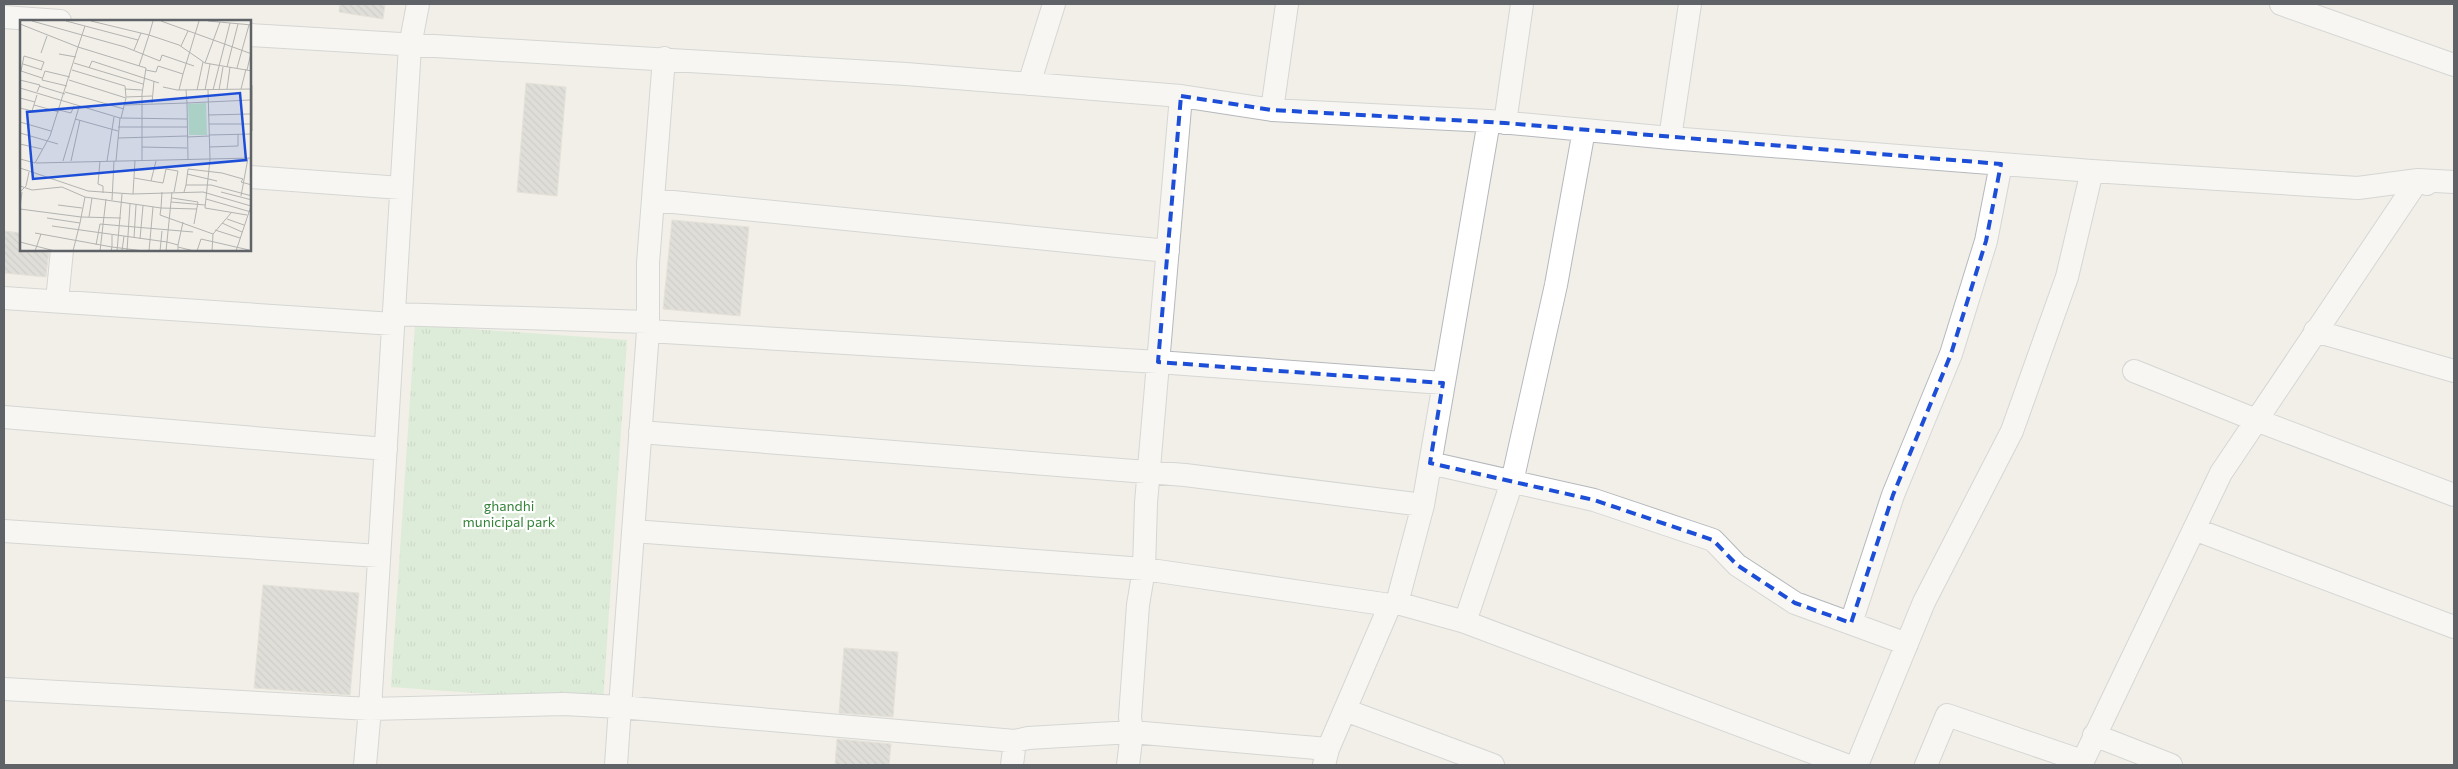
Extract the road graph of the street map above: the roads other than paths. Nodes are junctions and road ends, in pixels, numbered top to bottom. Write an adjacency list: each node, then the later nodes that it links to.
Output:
1 (418, 4): 10 (street)
2 (1054, 4): 13 (street)
3 (1287, 4): 15 (street)
4 (1522, 4): 16 (street)
5 (1690, 4): 18 (street)
6 (2282, 4): 12 (street)
7 (4, 17): 8 (street)
8 (46, 20)
9 (251, 35): 10 (street)
10 (410, 46): 11 (street); 24 (street)
11 (664, 58): 13 (street); 26 (street)
12 (2454, 65)
13 (1029, 84): 14 (street)
14 (1181, 96): 15 (street); 28 (street)
15 (1272, 110): 16 (street)
16 (1497, 122): 17 (street); 37 (street)
17 (1584, 130): 18 (street); 44 (street)
18 (1670, 138): 19 (street)
19 (2000, 164): 20 (street); 54 (street)
20 (2092, 171): 22 (street); 56 (street)
21 (251, 177): 24 (street)
22 (2418, 180): 23 (street); 25 (street); 33 (street)
23 (2454, 182)
24 (402, 188): 31 (street)
25 (2454, 193)
26 (653, 200): 28 (street); 32 (street)
27 (62, 251): 30 (street)
28 (1168, 251): 34 (street)
29 (4, 298): 30 (street)
30 (57, 301): 31 (street)
31 (394, 319): 32 (street); 41 (street)
32 (648, 327): 34 (street); 40 (street)
33 (2315, 330): 36 (street); 39 (street)
34 (1158, 362): 37 (street); 43 (street)
35 (2134, 371): 39 (street)
36 (2454, 371)
37 (1442, 383): 42 (street)
38 (4, 417): 41 (street)
39 (2256, 420): 45 (street); 47 (street)
40 (640, 432): 43 (street); 49 (street)
41 (386, 449): 50 (street)
42 (1430, 463): 44 (street); 46 (street)
43 (1148, 472): 46 (street); 51 (street)
44 (1512, 482): 53 (street); 54 (street)
45 (2454, 495)
46 (1423, 505): 52 (street)
47 (2194, 529): 55 (street); 62 (street)
48 (4, 531): 50 (street)
49 (633, 531): 51 (street); 58 (street)
50 (379, 556): 59 (street)
51 (1144, 569): 52 (street); 61 (street)
52 (1393, 604): 53 (street); 60 (street)
53 (1465, 622): 71 (street)
54 (1851, 623): 56 (street)
55 (2454, 627)
56 (1906, 644): 72 (street)
57 (4, 690): 59 (street)
58 (620, 707): 59 (street); 63 (street); 67 (street)
59 (370, 709): 66 (street)
60 (1345, 710): 64 (street); 70 (street)
61 (1132, 732): 63 (street); 64 (street); 69 (street)
62 (2094, 735): 65 (street); 74 (street)
63 (1015, 742): 68 (street)
64 (1326, 757)
65 (2082, 763): 73 (street)
66 (365, 765)
67 (616, 765)
68 (1012, 765)
69 (1128, 765)
70 (1493, 765)
71 (1846, 765)
72 (1857, 765)
73 (1926, 765)
74 (2171, 765)

